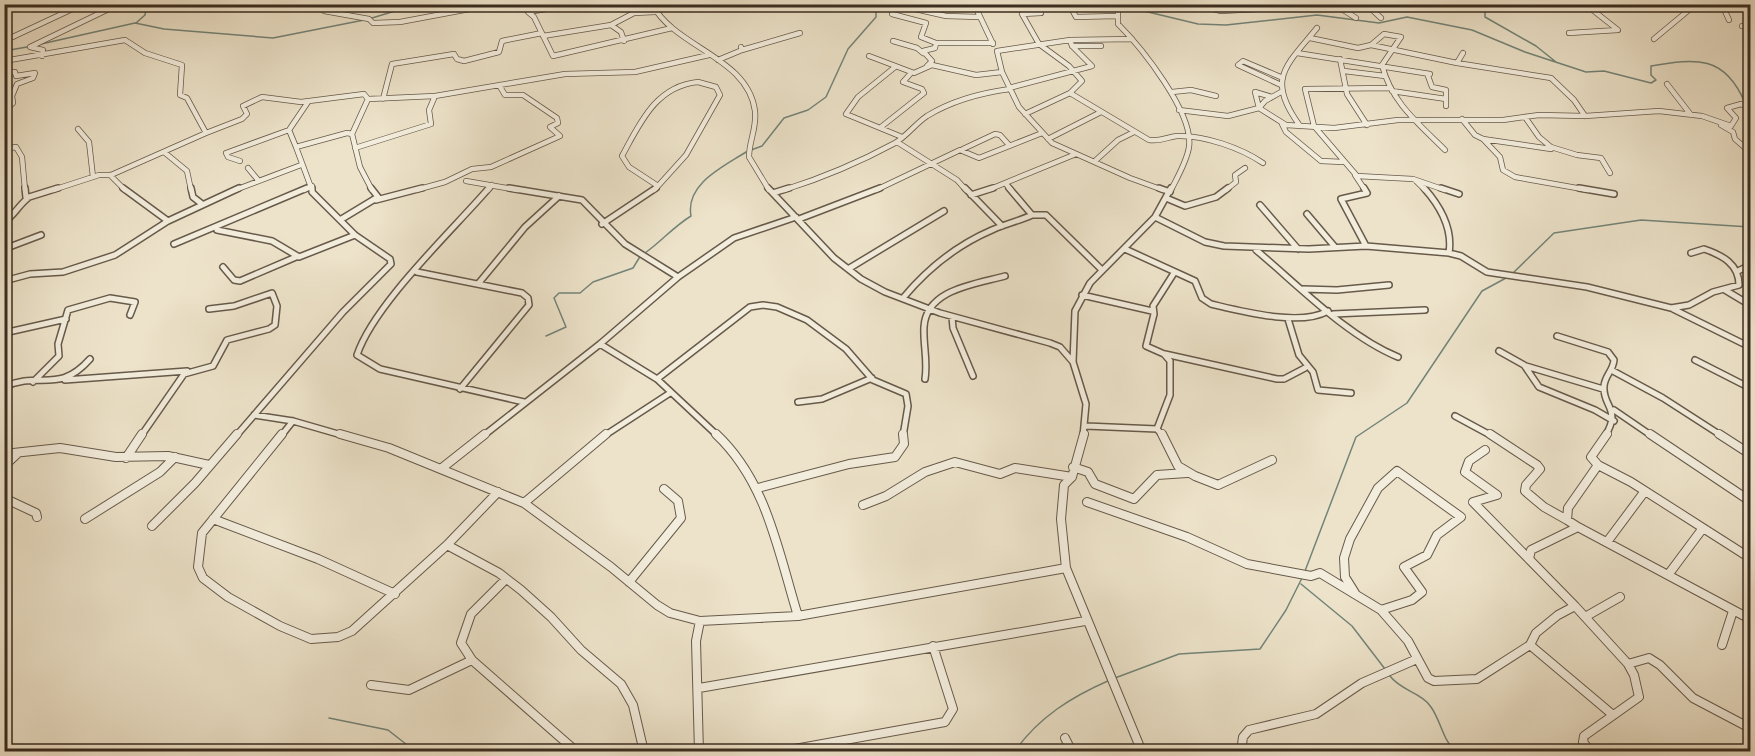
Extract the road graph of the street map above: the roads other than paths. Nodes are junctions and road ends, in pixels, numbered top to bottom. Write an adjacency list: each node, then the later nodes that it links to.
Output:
1 (22, 4): 23 (street)
2 (83, 4): 42 (street)
3 (119, 4): 57 (street)
4 (315, 4): 5 (street)
5 (496, 4)
6 (576, 4): 37 (street)
7 (664, 4): 18 (street)
8 (974, 4): 26 (street)
9 (1042, 4): 47 (street)
10 (1069, 4): 25 (street)
11 (1118, 4): 25 (street)
12 (1194, 4): 20 (street)
13 (1334, 4): 27 (street)
14 (1366, 4): 28 (street)
15 (1586, 4): 36 (street)
16 (1682, 4): 21 (street)
17 (1731, 4): 22 (street)
18 (653, 8): 30 (street); 33 (street)
19 (910, 8): 26 (street)
20 (1276, 8)
21 (1690, 9): 22 (street); 40 (street)
22 (1724, 9): 29 (street)
23 (4, 10)
24 (892, 14): 45 (street)
25 (1117, 16): 39 (street)
26 (979, 17): 46 (street)
27 (1356, 18)
28 (1381, 18)
29 (1729, 20)
30 (611, 25): 37 (street); 43 (street)
31 (1742, 26): 32 (street)
32 (1750, 27)
33 (672, 28): 43 (street); 56 (street)
34 (1317, 28): 38 (street)
35 (800, 33): 60 (street)
36 (1569, 33)
37 (542, 34): 43 (street); 85 (street)
38 (1310, 38): 48 (street); 53 (street)
39 (1132, 39): 41 (street); 79 (street)
40 (1654, 39)
41 (1070, 40): 47 (street); 49 (street)
42 (4, 41)
43 (624, 41)
44 (893, 41): 54 (street)
45 (936, 44): 46 (street); 54 (street)
46 (993, 44): 52 (street)
47 (1039, 44): 52 (street); 66 (street)
48 (1371, 45): 51 (street); 51 (street)
49 (1072, 46): 50 (street); 66 (street)
50 (1101, 46)
51 (1390, 50): 62 (street); 63 (street)
52 (997, 51): 69 (street)
53 (1297, 52): 59 (street); 72 (street)
54 (923, 53): 64 (street)
55 (1463, 53): 62 (street)
56 (709, 55): 60 (street); 75 (street)
57 (42, 56): 61 (street); 111 (street)
58 (869, 56): 65 (street)
59 (1340, 59): 63 (street); 67 (street)
60 (718, 60): 148 (street)
61 (4, 61)
62 (1457, 63): 97 (street)
63 (1382, 64): 71 (street); 86 (street)
64 (927, 66): 69 (street); 70 (street)
65 (895, 67): 70 (street); 107 (street)
66 (1074, 70): 76 (street); 80 (street)
67 (1344, 71): 71 (street); 77 (street)
68 (4, 72): 92 (street)
69 (1002, 72): 76 (street)
70 (911, 73): 107 (street)
71 (1385, 76): 78 (street)
72 (1283, 78): 73 (street); 73 (street)
73 (1281, 84): 81 (street)
74 (1667, 84): 95 (street)
75 (499, 85): 82 (street); 155 (street)
76 (1009, 88): 94 (street); 114 (street)
77 (1346, 89): 78 (street); 96 (street); 106 (street)
78 (1392, 90): 86 (street); 100 (street)
79 (1172, 92): 83 (street); 91 (street)
80 (1070, 93): 93 (street); 94 (street)
81 (1278, 95): 89 (street); 89 (street); 105 (street)
82 (435, 96): 85 (street); 121 (street)
83 (1216, 96)
84 (368, 99): 85 (street); 87 (street); 112 (street)
85 (383, 99)
86 (1446, 99): 88 (street)
87 (308, 102): 109 (street); 111 (street)
88 (1446, 106)
89 (1259, 108): 91 (street); 102 (street)
90 (1750, 109): 101 (street)
91 (1179, 110): 115 (street)
92 (4, 111)
93 (1101, 112): 110 (street); 116 (street)
94 (1025, 114): 113 (street)
95 (1692, 115): 97 (street); 101 (street)
96 (1361, 116): 103 (street); 104 (street)
97 (1585, 116): 98 (street)
98 (1525, 117): 99 (street); 124 (street)
99 (1462, 119): 100 (street); 117 (street)
100 (1416, 120): 103 (street); 125 (street)
101 (1715, 121): 127 (street)
102 (1282, 123): 105 (street); 131 (street)
103 (1379, 123): 104 (street)
104 (1367, 125): 106 (street)
105 (1300, 126): 106 (street)
106 (1314, 126): 131 (street)
107 (880, 127): 114 (street)
108 (78, 129): 140 (street)
109 (289, 130): 120 (street); 129 (street)
110 (1134, 132): 115 (street); 130 (street)
111 (206, 133): 126 (street)
112 (352, 134): 120 (street); 121 (street)
113 (1042, 134): 116 (street); 119 (street)
114 (902, 137): 118 (street)
115 (1188, 137): 133 (street); 152 (street)
116 (1048, 139): 128 (street)
117 (1483, 140): 124 (street); 150 (street)
118 (897, 142): 132 (street); 148 (street)
119 (1009, 145): 123 (street); 123 (street)
120 (296, 147): 134 (street)
121 (355, 148): 155 (street)
122 (5, 149): 154 (street)
123 (963, 149): 132 (street)
124 (1560, 149): 137 (street)
125 (1445, 150)
126 (164, 152): 138 (street); 156 (street)
127 (1750, 152)
128 (1077, 154): 130 (street); 144 (street)
129 (240, 161)
130 (1095, 161): 152 (street)
131 (1343, 162): 139 (street)
132 (932, 163): 151 (street); 162 (street)
133 (1263, 163)
134 (301, 165): 142 (street); 146 (street)
135 (248, 168): 142 (street)
136 (1245, 168): 152 (street)
137 (1610, 172)
138 (110, 175): 140 (street); 164 (street)
139 (1355, 175): 141 (street); 172 (street)
140 (93, 177): 154 (street)
141 (1413, 179): 149 (street); 178 (street)
142 (258, 180): 156 (street)
143 (466, 180): 145 (street)
144 (1006, 184): 151 (street); 160 (street)
145 (492, 185): 153 (street); 186 (street)
146 (312, 186): 163 (street); 168 (street)
147 (660, 187): 147 (street); 166 (street)
148 (773, 193): 162 (street)
149 (1459, 194)
150 (1614, 194)
151 (971, 195): 167 (street)
152 (1168, 195): 161 (street)
153 (558, 196): 166 (street); 191 (street)
154 (28, 198): 165 (street)
155 (376, 200): 163 (street)
156 (202, 204): 164 (street)
157 (1260, 205): 177 (street)
158 (944, 211): 183 (street)
159 (1307, 214): 173 (street)
160 (1032, 215): 167 (street); 184 (street)
161 (1155, 217): 175 (street); 176 (street)
162 (797, 218): 183 (street); 189 (street)
163 (340, 220): 170 (street)
164 (168, 221): 190 (street)
165 (4, 222)
166 (602, 224): 189 (street)
167 (1002, 226): 196 (street)
168 (216, 230): 171 (street); 180 (street)
169 (41, 235): 174 (street)
170 (355, 235): 180 (street); 240 (street)
171 (174, 243)
172 (1366, 246): 173 (street); 178 (street)
173 (1335, 247): 177 (street)
174 (4, 249)
175 (1125, 249): 184 (street); 187 (street)
176 (1255, 249): 177 (street); 193 (street)
177 (1298, 249)
178 (1449, 253): 199 (street)
179 (1691, 253): 185 (street)
180 (296, 257): 182 (street)
181 (1750, 265): 185 (street)
182 (222, 267)
183 (848, 269): 196 (street)
184 (1102, 270): 195 (street)
185 (1738, 271): 194 (street)
186 (417, 272): 191 (street); 233 (street)
187 (1174, 273): 202 (street); 208 (street)
188 (1005, 276): 198 (street)
189 (678, 277): 212 (street)
190 (4, 281)
191 (478, 284): 233 (street)
192 (1389, 285): 193 (street)
193 (1302, 289): 203 (street)
194 (1725, 290): 197 (street); 199 (street)
195 (1082, 295): 202 (street); 211 (street)
196 (903, 298): 198 (street)
197 (1750, 304)
198 (929, 307): 205 (street); 228 (street)
199 (1671, 308): 214 (street)
200 (209, 309): 223 (street)
201 (1425, 310): 203 (street)
202 (1152, 311): 216 (street)
203 (1330, 312): 208 (street); 217 (street)
204 (130, 315): 207 (street)
205 (952, 317): 213 (street); 225 (street)
206 (4, 318): 209 (street)
207 (66, 319): 209 (street); 230 (street)
208 (1288, 319): 222 (street)
209 (6, 332)
210 (1557, 336): 224 (street)
211 (1072, 342): 213 (street); 220 (street)
212 (600, 344): 227 (street); 237 (street)
213 (1060, 347): 220 (street)
214 (1750, 347)
215 (1499, 351): 221 (street)
216 (1164, 354): 222 (street); 245 (street)
217 (1398, 357)
218 (90, 359): 229 (street)
219 (1695, 360): 232 (street)
220 (1073, 362): 244 (street)
221 (1524, 365): 234 (street); 243 (street)
222 (1305, 368): 236 (street)
223 (189, 371): 229 (street); 251 (street)
224 (1613, 371): 234 (street); 249 (street)
225 (973, 376)
226 (872, 378): 227 (street); 238 (street); 262 (street)
227 (657, 379): 235 (street)
228 (925, 379)
229 (65, 380): 230 (street)
230 (33, 382): 231 (street)
231 (4, 387)
232 (1750, 388)
233 (460, 389): 237 (street)
234 (1603, 389): 239 (street)
235 (670, 393): 262 (street); 269 (street)
236 (1351, 393)
237 (524, 402): 257 (street)
238 (798, 402)
239 (1614, 410): 243 (street); 267 (street)
240 (254, 415): 242 (street); 253 (street)
241 (1455, 416): 274 (street)
242 (292, 421): 257 (street); 273 (street)
243 (1614, 421): 255 (street)
244 (1086, 426): 245 (street); 258 (street)
245 (1156, 429): 254 (street)
246 (1485, 450): 281 (street)
247 (19, 453): 248 (street); 251 (street); 256 (street)
248 (4, 454)
249 (1750, 454)
250 (175, 457): 251 (street); 253 (street); 272 (street)
251 (126, 458)
252 (1272, 460): 259 (street)
253 (209, 465): 275 (street)
254 (1177, 465): 259 (street); 260 (street)
255 (1598, 465): 264 (street); 274 (street)
256 (4, 466)
257 (442, 468): 265 (street)
258 (1073, 468): 260 (street); 261 (street)
259 (1188, 473): 260 (street)
260 (1172, 474)
261 (1072, 477): 270 (street); 282 (street)
262 (759, 488): 292 (street)
263 (664, 489): 285 (street)
264 (1645, 491): 277 (street); 278 (street)
265 (498, 492): 269 (street); 279 (street)
266 (4, 498): 271 (street)
267 (1750, 501)
268 (1087, 502): 286 (street)
269 (524, 503): 285 (street)
270 (863, 505)
271 (37, 517)
272 (85, 519)
273 (213, 519): 287 (street); 287 (street)
274 (1567, 520): 276 (street)
275 (152, 526)
276 (1578, 527): 278 (street); 281 (street)
277 (1703, 528): 280 (street); 283 (street)
278 (1607, 543): 283 (street)
279 (447, 545): 284 (street); 287 (street)
280 (1750, 558)
281 (1530, 559): 289 (street)
282 (1066, 568): 292 (street); 296 (street)
283 (1668, 575): 291 (street)
284 (505, 580): 301 (street); 309 (street)
285 (629, 582): 295 (street)
286 (1355, 593): 290 (street); 290 (street)
287 (395, 594)
288 (1620, 597): 293 (street)
289 (1575, 606): 293 (street); 297 (street)
290 (1381, 610): 300 (street)
291 (1733, 611): 294 (street); 298 (street)
292 (798, 616): 295 (street)
293 (1586, 617): 302 (street)
294 (1750, 619)
295 (700, 621): 304 (street)
296 (1086, 621): 299 (street); 313 (street)
297 (1530, 645): 300 (street); 305 (street)
298 (1722, 645)
299 (933, 646): 304 (street); 311 (street)
300 (1417, 659): 314 (street)
301 (472, 660): 303 (street); 308 (street)
302 (1628, 664): 305 (street); 306 (street)
303 (371, 685)
304 (699, 688): 310 (street)
305 (1613, 715): 315 (street)
306 (1750, 728)
307 (1065, 738): 312 (street)
308 (577, 752)
309 (644, 752)
310 (699, 752)
311 (778, 752)
312 (1072, 752)
313 (1142, 752)
314 (1241, 752)
315 (1591, 752)

